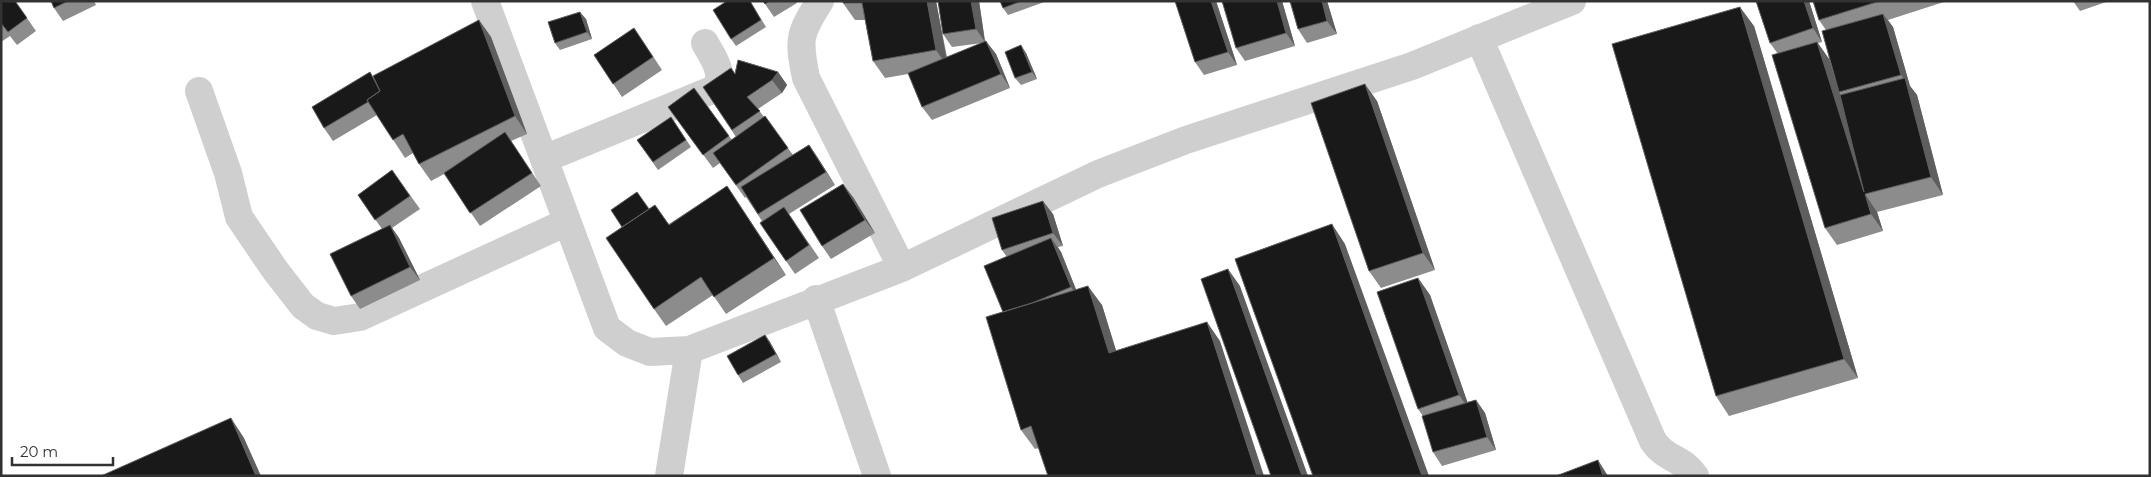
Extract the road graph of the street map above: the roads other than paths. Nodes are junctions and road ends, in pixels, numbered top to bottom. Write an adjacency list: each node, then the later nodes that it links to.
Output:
1 (485, 1): 7 (street)
2 (820, 1): 9 (street)
3 (1572, 1): 4 (street)
4 (1479, 38): 9 (street); 14 (street)
5 (705, 42): 7 (street)
6 (199, 91): 8 (street)
7 (544, 159): 8 (street)
8 (567, 222): 11 (street)
9 (902, 268): 10 (street)
10 (816, 299): 11 (street); 13 (street)
11 (690, 350): 12 (street)
12 (669, 476)
13 (877, 476)
14 (1695, 476)

